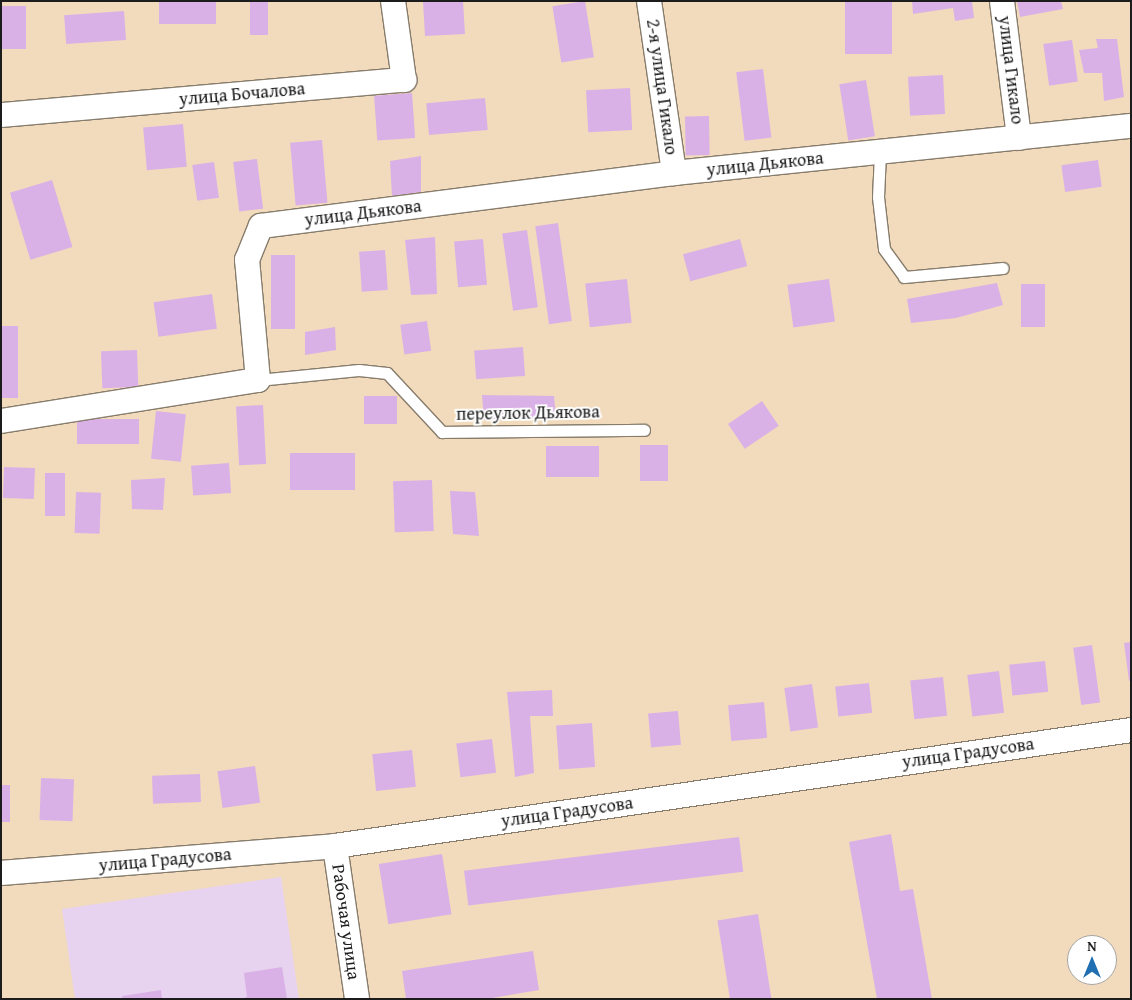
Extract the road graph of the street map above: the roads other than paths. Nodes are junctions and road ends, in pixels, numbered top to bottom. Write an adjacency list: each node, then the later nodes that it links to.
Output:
1 (393, 1): 4 (street, улица Бочалова)
2 (649, 1): 8 (street, 2-я улица Гикало)
3 (1002, 1): 6 (street, улица Гикало)
4 (1, 116)
5 (1131, 126): 6 (street, улица Дьякова)
6 (1019, 138): 7 (street, улица Дьякова)
7 (880, 153): 8 (street, улица Дьякова); 9 (lane)
8 (674, 174): 10 (street, улица Дьякова)
9 (1003, 268)
10 (258, 380): 11 (street); 12 (lane, переулок Дьякова)
11 (1, 421)
12 (644, 430)
13 (1131, 730): 14 (street, улица Градусова)
14 (335, 846): 15 (street, улица Градусова); 16 (street, Рабочая улица)
15 (1, 873)
16 (357, 999)

